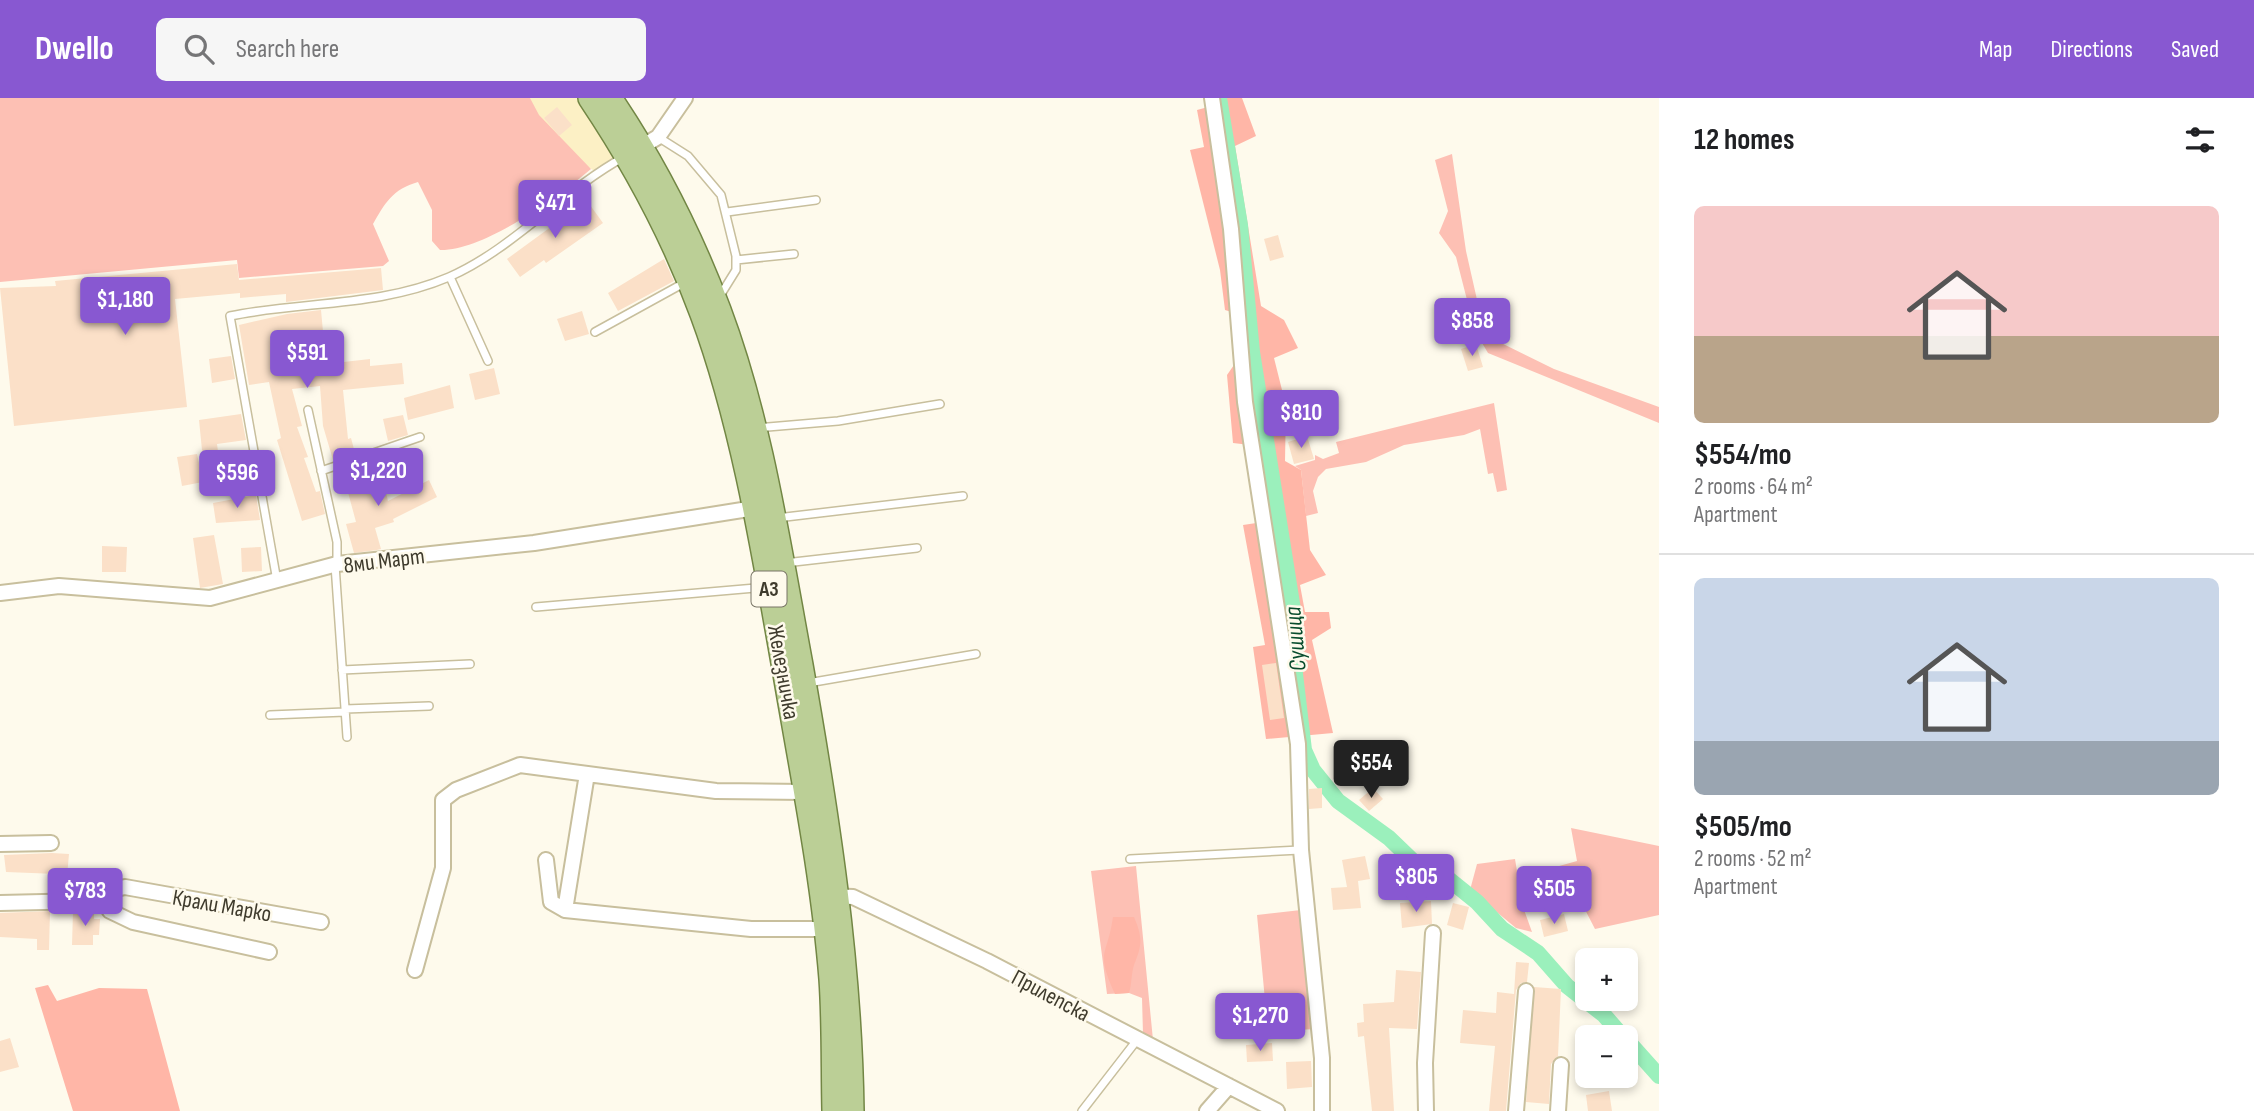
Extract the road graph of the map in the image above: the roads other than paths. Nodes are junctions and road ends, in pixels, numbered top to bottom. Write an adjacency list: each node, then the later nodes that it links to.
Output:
1 (590, 98): 5 (main road, Железничка / A3)
2 (610, 98): 5 (main road, Железничка / A3)
3 (685, 98): 5 (street)
4 (1212, 98): 41 (street)
5 (642, 146): 7 (lane); 10 (lane); 11 (main road, Железничка / A3); 12 (main road, Железничка / A3)
6 (816, 200): 7 (lane)
7 (727, 212): 9 (lane)
8 (794, 254): 9 (lane)
9 (736, 260): 12 (lane)
10 (450, 277): 14 (lane); 25 (lane)
11 (688, 281): 13 (lane); 21 (main road, Железничка / A3)
12 (716, 302): 17 (main road, Железничка / A3)
13 (595, 332)
14 (488, 361)
15 (940, 404): 17 (lane)
16 (308, 410): 19 (lane)
17 (752, 428): 21 (main road, Железничка / A3)
18 (420, 437): 19 (lane)
19 (321, 471): 24 (lane)
20 (963, 496): 21 (lane)
21 (765, 511): 23 (main road, Железничка / A3); 24 (street, 8ми Март); 26 (main road, Железничка / A3)
22 (917, 548): 23 (lane)
23 (781, 564): 32 (main road, Железничка / A3)
24 (336, 565): 25 (street, 8ми Март); 31 (lane)
25 (277, 581): 27 (street, 8ми Март)
26 (768, 587): 28 (lane); 38 (main road, Железничка / A3)
27 (0, 593)
28 (536, 607)
29 (976, 654): 32 (lane)
30 (470, 664): 31 (lane)
31 (342, 670): 34 (lane)
32 (804, 683): 45 (main road, Железничка / A3)
33 (429, 706): 34 (lane)
34 (345, 710): 35 (lane); 36 (lane)
35 (270, 715)
36 (347, 737)
37 (587, 774): 38 (street); 47 (street); 52 (street)
38 (804, 792): 45 (main road, Железничка / A3)
39 (51, 843): 40 (street)
40 (0, 844)
41 (1301, 850): 42 (lane); 62 (street)
42 (1130, 859)
43 (546, 860): 47 (street)
44 (98, 893): 46 (street, Крали Марко); 48 (street, Крали Марко); 51 (street)
45 (829, 896): 49 (main road, Железничка / A3); 54 (street, Прилепска)
46 (0, 903)
47 (565, 910): 49 (street)
48 (321, 922)
49 (833, 929): 57 (main road, Железничка / A3); 58 (main road, Железничка / A3)
50 (1433, 933): 63 (street)
51 (269, 953)
52 (415, 970)
53 (1526, 991): 64 (street)
54 (1137, 1040): 56 (street, Прилепска); 59 (lane)
55 (1561, 1065): 65 (street)
56 (1229, 1086): 60 (street); 61 (street, Прилепска)
57 (834, 1111)
58 (852, 1111)
59 (1082, 1111)
60 (1208, 1111)
61 (1277, 1111)
62 (1322, 1111)
63 (1426, 1111)
64 (1516, 1111)
65 (1558, 1111)

